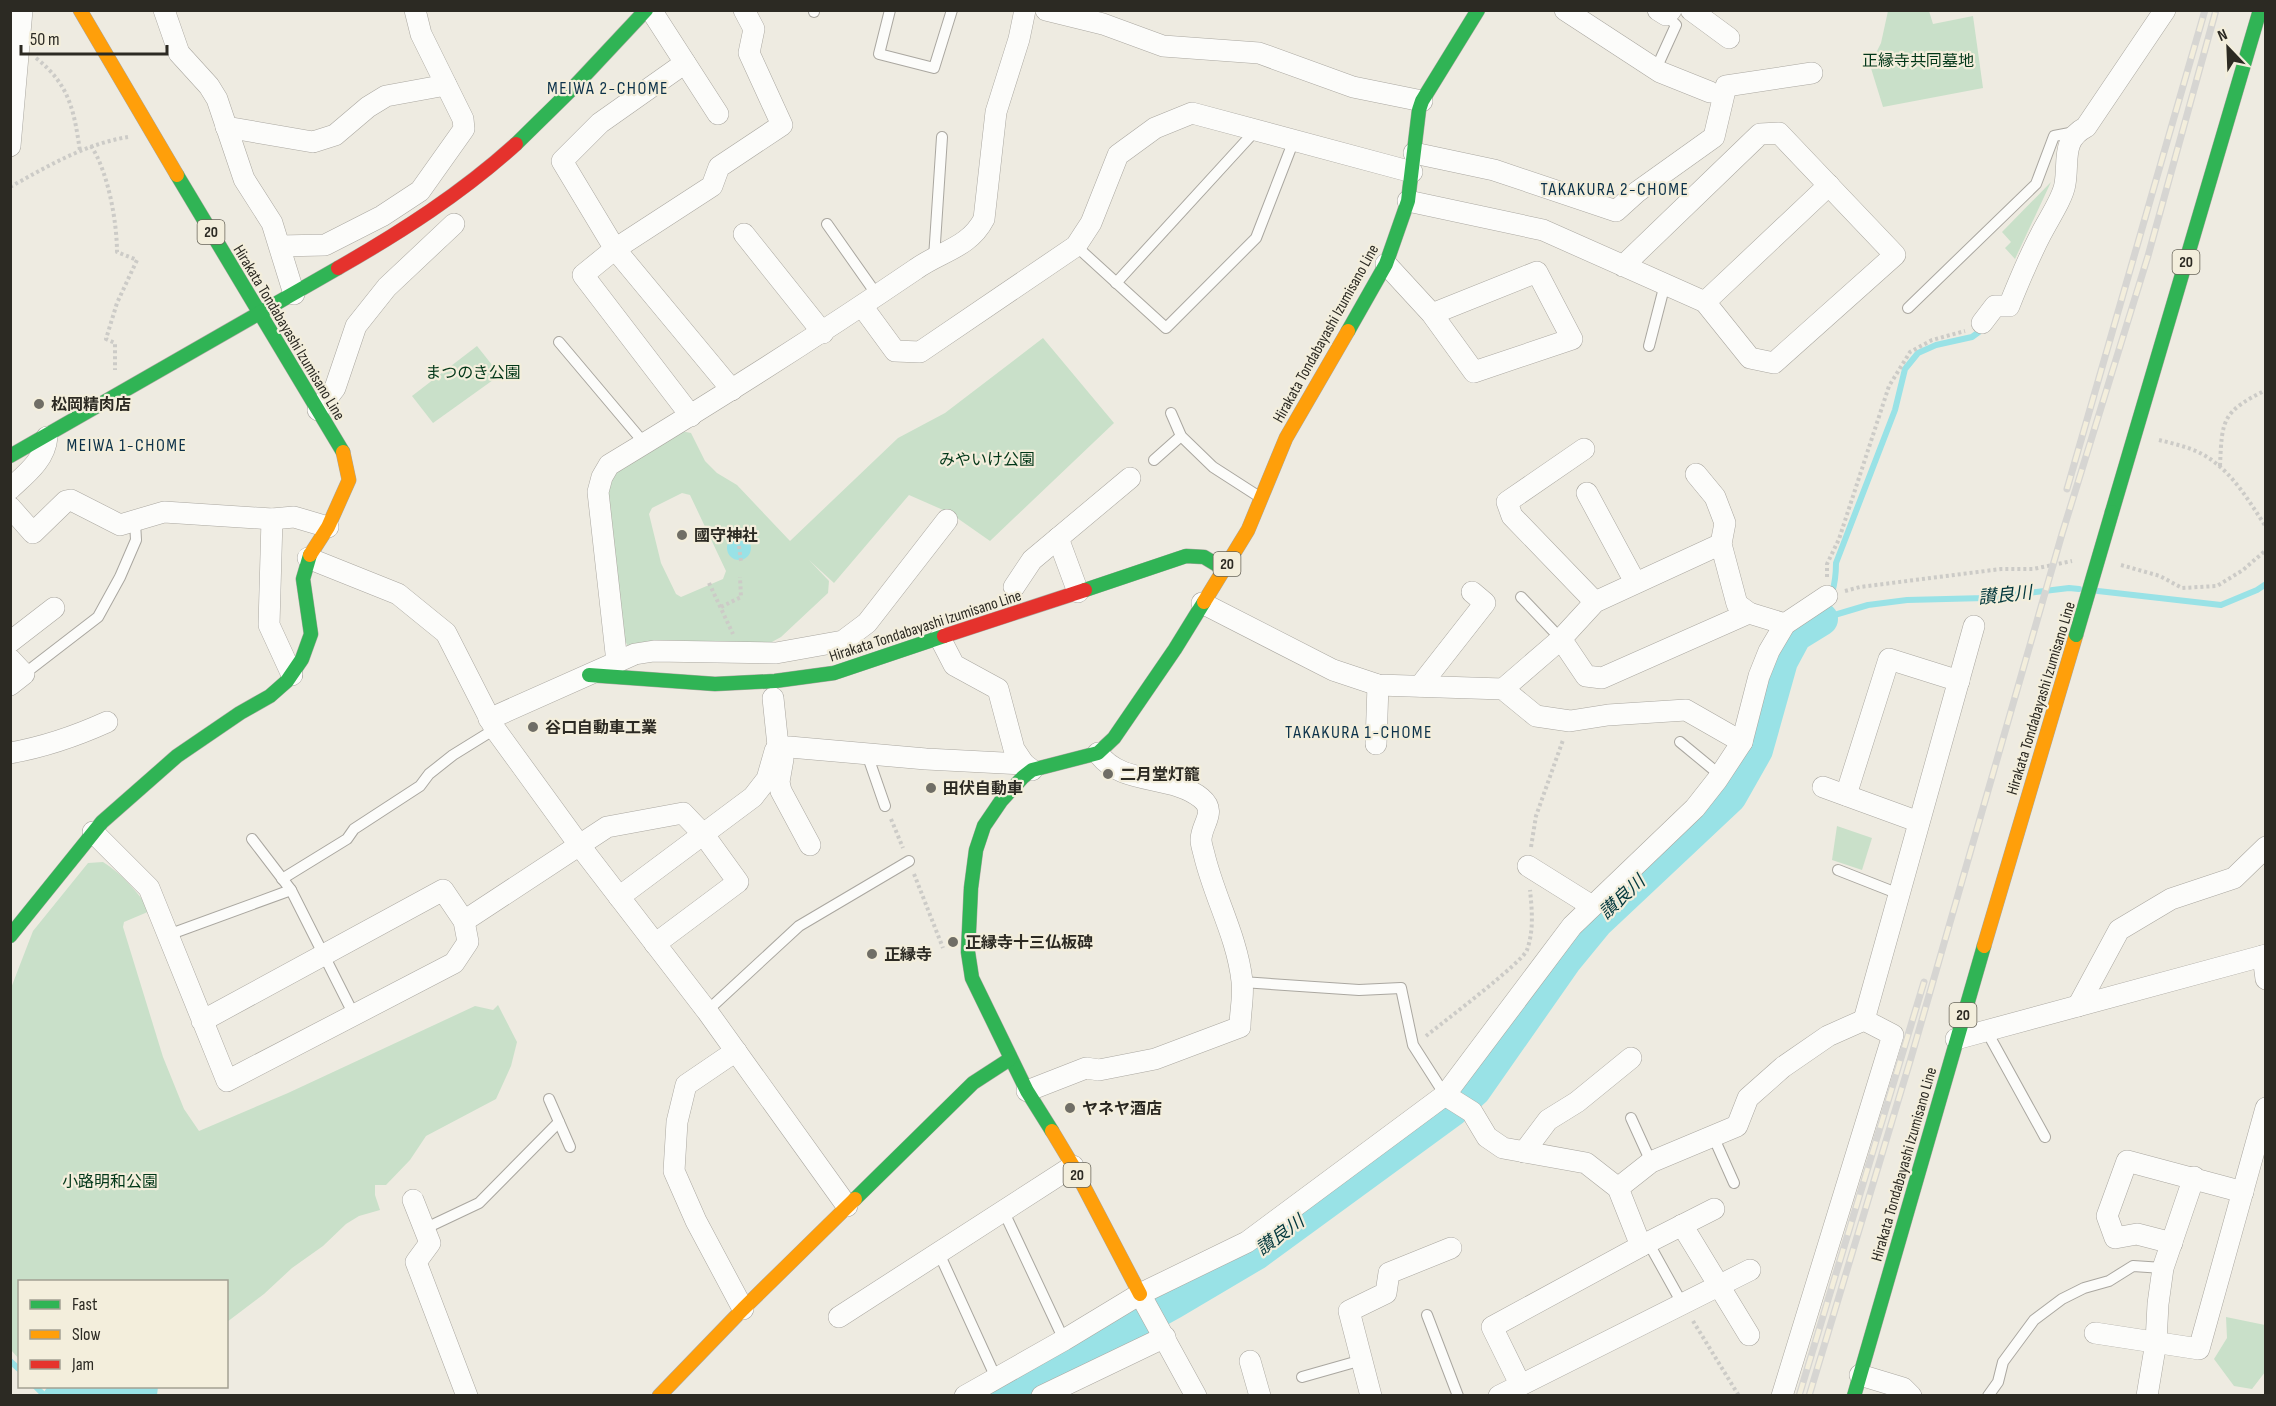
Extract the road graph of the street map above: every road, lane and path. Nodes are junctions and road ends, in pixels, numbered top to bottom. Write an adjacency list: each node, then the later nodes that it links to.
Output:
1 (22, 10): 19 (street)
2 (80, 10): 56 (main road, Hirakata Tondabayashi Izumisano Line / 20)
3 (164, 10): 27 (street)
4 (415, 10): 23 (street)
5 (646, 10): 51 (main road)
6 (651, 10): 20 (street)
7 (744, 10): 45 (street)
8 (890, 10): 9 (lane)
9 (952, 10)
10 (1025, 10): 46 (street)
11 (1046, 10): 25 (street)
12 (1478, 10): 25 (main road, Hirakata Tondabayashi Izumisano Line / 20)
13 (1565, 10): 21 (street)
14 (1691, 10): 18 (street)
15 (2165, 10): 29 (street)
16 (2260, 10): 67 (main road, Hirakata Tondabayashi Izumisano Line / 20)
17 (1665, 12): 21 (lane)
18 (1729, 38)
19 (19, 46): 33 (street); 35 (path)
20 (685, 63): 26 (street); 45 (street)
21 (1656, 69): 24 (street)
22 (1812, 73): 36 (street)
23 (446, 85): 27 (street); 43 (street)
24 (1710, 92)
25 (1422, 101): 36 (main road, Hirakata Tondabayashi Izumisano Line / 20)
26 (718, 114)
27 (226, 127): 43 (street)
28 (1256, 130): 32 (street); 44 (street); 49 (lane)
29 (2075, 132): 54 (lane); 57 (street)
30 (132, 137): 34 (path)
31 (942, 137): 46 (lane)
32 (1293, 140): 36 (street); 49 (lane)
33 (10, 146)
34 (91, 146): 35 (path); 63 (path)
35 (80, 151): 38 (path)
36 (1413, 162): 39 (main road, Hirakata Tondabayashi Izumisano Line / 20)
37 (1829, 185): 48 (street); 53 (street); 53 (street)
38 (10, 187)
39 (1408, 201): 47 (main road, Hirakata Tondabayashi Izumisano Line / 20); 48 (street)
40 (454, 224): 64 (street)
41 (827, 224): 52 (lane)
42 (744, 234): 58 (street)
43 (280, 246): 51 (street)
44 (1076, 246): 49 (lane); 52 (street)
45 (615, 249): 61 (street); 66 (street)
46 (934, 258): 52 (street)
47 (1386, 264): 55 (street); 79 (main road, Hirakata Tondabayashi Izumisano Line / 20)
48 (1623, 266): 50 (street)
49 (1116, 283)
50 (1665, 284): 53 (street); 60 (lane)
51 (294, 294): 56 (main road)
52 (869, 300): 58 (street)
53 (1705, 302)
54 (1908, 308)
55 (1432, 314): 55 (street)
56 (260, 315): 63 (main road); 64 (main road, Hirakata Tondabayashi Izumisano Line / 20)
57 (1982, 323): 101 (path)
58 (822, 333): 61 (street)
59 (559, 342): 70 (lane)
60 (1649, 346)
61 (732, 390): 66 (street)
62 (2265, 390): 74 (path)
63 (122, 393): 69 (main road)
64 (318, 410): 84 (main road, Hirakata Tondabayashi Izumisano Line / 20)
65 (1171, 413): 68 (lane)
66 (691, 416): 70 (street)
67 (2136, 432): 74 (path); 166 (main road, Hirakata Tondabayashi Izumisano Line / 20, bridge)
68 (1181, 436): 73 (lane); 79 (lane)
69 (47, 437): 72 (main road); 77 (street)
70 (645, 444): 112 (street)
71 (1584, 449): 103 (street)
72 (10, 456)
73 (1154, 460)
74 (2220, 467): 85 (path)
75 (1696, 474): 87 (street)
76 (1131, 478): 86 (street)
77 (10, 489)
78 (1587, 493): 96 (street)
79 (1262, 498): 94 (main road, Hirakata Tondabayashi Izumisano Line / 20)
80 (10, 507): 83 (street)
81 (272, 519): 83 (street); 84 (street); 114 (street)
82 (947, 520): 112 (street)
83 (135, 522): 113 (lane)
84 (328, 527): 90 (main road, Hirakata Tondabayashi Izumisano Line)
85 (2265, 527)
86 (1058, 538): 98 (street); 99 (street)
87 (1721, 544): 96 (street); 106 (street)
88 (739, 546): 91 (path)
89 (2265, 550): 93 (path)
90 (308, 558): 114 (main road); 123 (street)
91 (741, 561)
92 (2082, 562): 101 (path)
93 (2116, 564)
94 (1224, 569): 99 (main road, Hirakata Tondabayashi Izumisano Line / 20); 104 (main road, Hirakata Tondabayashi Izumisano Line / 20)
95 (740, 577): 97 (path)
96 (1635, 582): 103 (street)
97 (709, 583)
98 (1014, 587)
99 (1078, 592): 109 (main road, Hirakata Tondabayashi Izumisano Line / 20)
100 (1472, 592): 118 (street)
101 (1827, 596): 107 (street)
102 (1521, 597): 110 (lane)
103 (1595, 602): 110 (street)
104 (1202, 603): 117 (street); 129 (main road, Hirakata Tondabayashi Izumisano Line / 20)
105 (54, 608): 111 (street)
106 (1749, 613): 107 (street); 110 (street)
107 (1785, 624): 125 (street)
108 (1974, 626): 116 (street)
109 (940, 638): 115 (main road, Hirakata Tondabayashi Izumisano Line / 20); 131 (street)
110 (1562, 639): 119 (street)
111 (10, 642)
112 (617, 662): 115 (street)
113 (15, 672)
114 (291, 675): 137 (main road)
115 (589, 675): 123 (street)
116 (1959, 681): 134 (street); 136 (street)
117 (1378, 685): 118 (street); 126 (street)
118 (1420, 686): 119 (street)
119 (1503, 689): 121 (street)
120 (773, 698): 127 (street)
121 (1570, 721): 125 (street); 144 (path)
122 (107, 722): 128 (street)
123 (492, 724): 141 (street); 146 (lane)
124 (1680, 742): 132 (lane)
125 (1742, 742): 132 (street)
126 (1376, 744)
127 (782, 746): 130 (street); 138 (street); 140 (street)
128 (10, 753)
129 (1098, 753): 131 (main road); 159 (street)
130 (867, 754): 131 (street); 135 (lane)
131 (1028, 767): 170 (main road, 20)
132 (1720, 775): 150 (street)
133 (1822, 787): 134 (street)
134 (1846, 795): 136 (street)
135 (885, 806): 143 (path)
136 (1919, 822): 148 (street)
137 (93, 832): 152 (main road); 153 (street)
138 (704, 835): 141 (street); 149 (street); 154 (street)
139 (252, 839): 146 (lane)
140 (810, 845)
141 (580, 846): 149 (street); 151 (street)
142 (2265, 847): 160 (street)
143 (909, 861): 155 (path); 161 (lane)
144 (1528, 866): 150 (street); 167 (path)
145 (1838, 870): 148 (lane)
146 (282, 879): 147 (lane)
147 (291, 890): 153 (lane); 156 (lane)
148 (1899, 894): 163 (street)
149 (619, 897): 154 (street)
150 (1592, 906): 172 (street)
151 (464, 921): 156 (street); 162 (street)
152 (11, 932)
153 (168, 935): 164 (street)
154 (655, 944): 161 (street)
155 (944, 950)
156 (323, 955): 162 (lane); 164 (street)
157 (2264, 955): 158 (street); 160 (street)
158 (2265, 979)
159 (1242, 982): 167 (lane); 171 (street)
160 (2078, 1006): 165 (street)
161 (707, 1011): 168 (street)
162 (354, 1015): 164 (street)
163 (1864, 1020): 177 (street); 226 (street)
164 (202, 1021)
165 (1986, 1030): 166 (street); 178 (lane)
166 (1956, 1039): 212 (main road, Hirakata Tondabayashi Izumisano Line / 20)
167 (1413, 1045): 172 (lane)
168 (735, 1051): 188 (street); 202 (street)
169 (1631, 1058): 180 (street)
170 (1010, 1059): 171 (main road, 20); 188 (main road)
171 (1027, 1091): 182 (main road, 20)
172 (1445, 1095): 180 (street); 200 (street)
173 (549, 1100): 176 (lane)
174 (2265, 1108): 186 (street)
175 (1631, 1118): 181 (lane)
176 (559, 1122): 179 (lane); 192 (lane)
177 (1713, 1136): 181 (street); 184 (lane)
178 (2045, 1137)
179 (570, 1147)
180 (1524, 1152): 185 (street)
181 (1652, 1162): 185 (street)
182 (1072, 1166): 190 (street); 200 (main road, 20)
183 (2194, 1177): 186 (street); 193 (street); 193 (street)
184 (1734, 1183)
185 (1618, 1188): 194 (street)
186 (2243, 1192): 209 (street)
187 (413, 1200): 192 (street)
188 (847, 1206): 202 (main road)
189 (1714, 1209): 191 (street)
190 (1003, 1210): 196 (street); 208 (lane)
191 (1682, 1225): 194 (street); 199 (street)
192 (424, 1229): 216 (street)
193 (2172, 1243): 197 (street)
194 (1644, 1244): 201 (lane); 215 (street)
195 (1451, 1248): 210 (street)
196 (938, 1251): 204 (street); 214 (lane)
197 (2163, 1268): 209 (street); 229 (lane)
198 (1750, 1270): 199 (street)
199 (1718, 1286): 201 (street); 206 (street)
200 (1140, 1294): 207 (street); 208 (street)
201 (1683, 1305): 215 (street); 225 (path)
202 (743, 1309): 217 (main road)
203 (1427, 1315): 223 (lane)
204 (839, 1317)
205 (2095, 1333): 209 (street)
206 (1749, 1335)
207 (1165, 1337): 219 (street); 220 (street)
208 (1064, 1340): 214 (street)
209 (2157, 1342): 230 (street)
210 (1362, 1360): 213 (lane); 222 (street)
211 (1250, 1361): 221 (street)
212 (1860, 1375): 227 (main road, Hirakata Tondabayashi Izumisano Line / 20); 228 (street)
213 (1302, 1377)
214 (996, 1378): 218 (street)
215 (1520, 1384): 224 (street)
216 (467, 1395)
217 (659, 1395)
218 (965, 1395)
219 (1042, 1395)
220 (1196, 1395)
221 (1260, 1395)
222 (1371, 1395)
223 (1458, 1395)
224 (1499, 1395)
225 (1739, 1395)
226 (1782, 1395)
227 (1854, 1395)
228 (1911, 1395)
229 (1988, 1395)
230 (2147, 1395)

